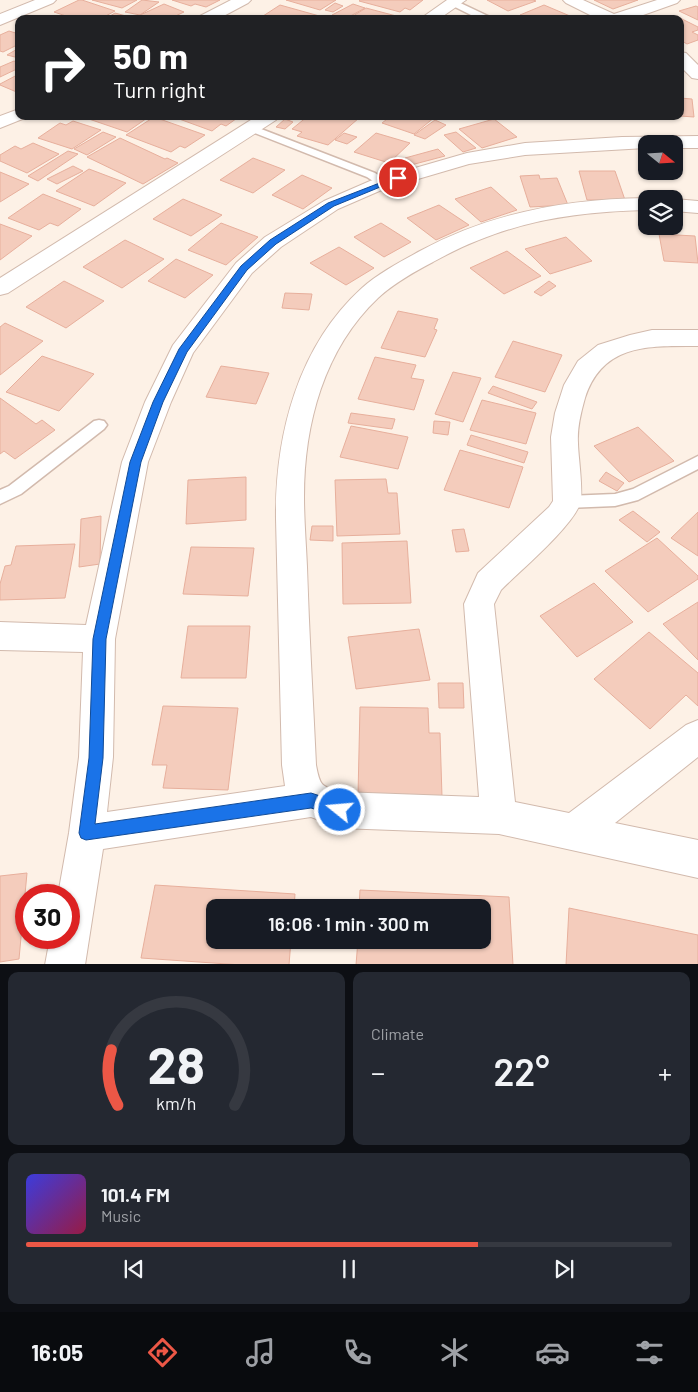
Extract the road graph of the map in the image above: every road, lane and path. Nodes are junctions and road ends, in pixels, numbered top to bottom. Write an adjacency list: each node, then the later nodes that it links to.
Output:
1 (48, 0): 11 (street)
2 (243, 0): 6 (street)
3 (571, 0): 9 (street)
4 (672, 0): 10 (street)
5 (456, 1): 7 (street); 8 (lane)
6 (214, 15)
7 (434, 15)
8 (480, 15)
9 (603, 15)
10 (628, 15)
11 (0, 20)
12 (684, 61): 13 (street)
13 (698, 74)
14 (15, 116): 16 (street)
15 (264, 120): 17 (street)
16 (0, 123)
17 (251, 128): 19 (lane); 23 (street)
18 (698, 142): 19 (street)
19 (384, 183): 30 (street)
20 (638, 204): 32 (street)
21 (683, 206): 22 (street)
22 (698, 207)
23 (0, 288)
24 (698, 338): 28 (street)
25 (99, 426): 27 (lane)
26 (698, 462): 28 (lane)
27 (0, 498)
28 (567, 502): 33 (street)
29 (0, 636): 30 (street)
30 (99, 639): 35 (street)
31 (698, 736): 34 (street)
32 (311, 800): 33 (street); 35 (street)
33 (500, 816): 34 (street)
34 (574, 832): 36 (street)
35 (86, 833): 37 (street)
36 (698, 859)
37 (65, 964)

